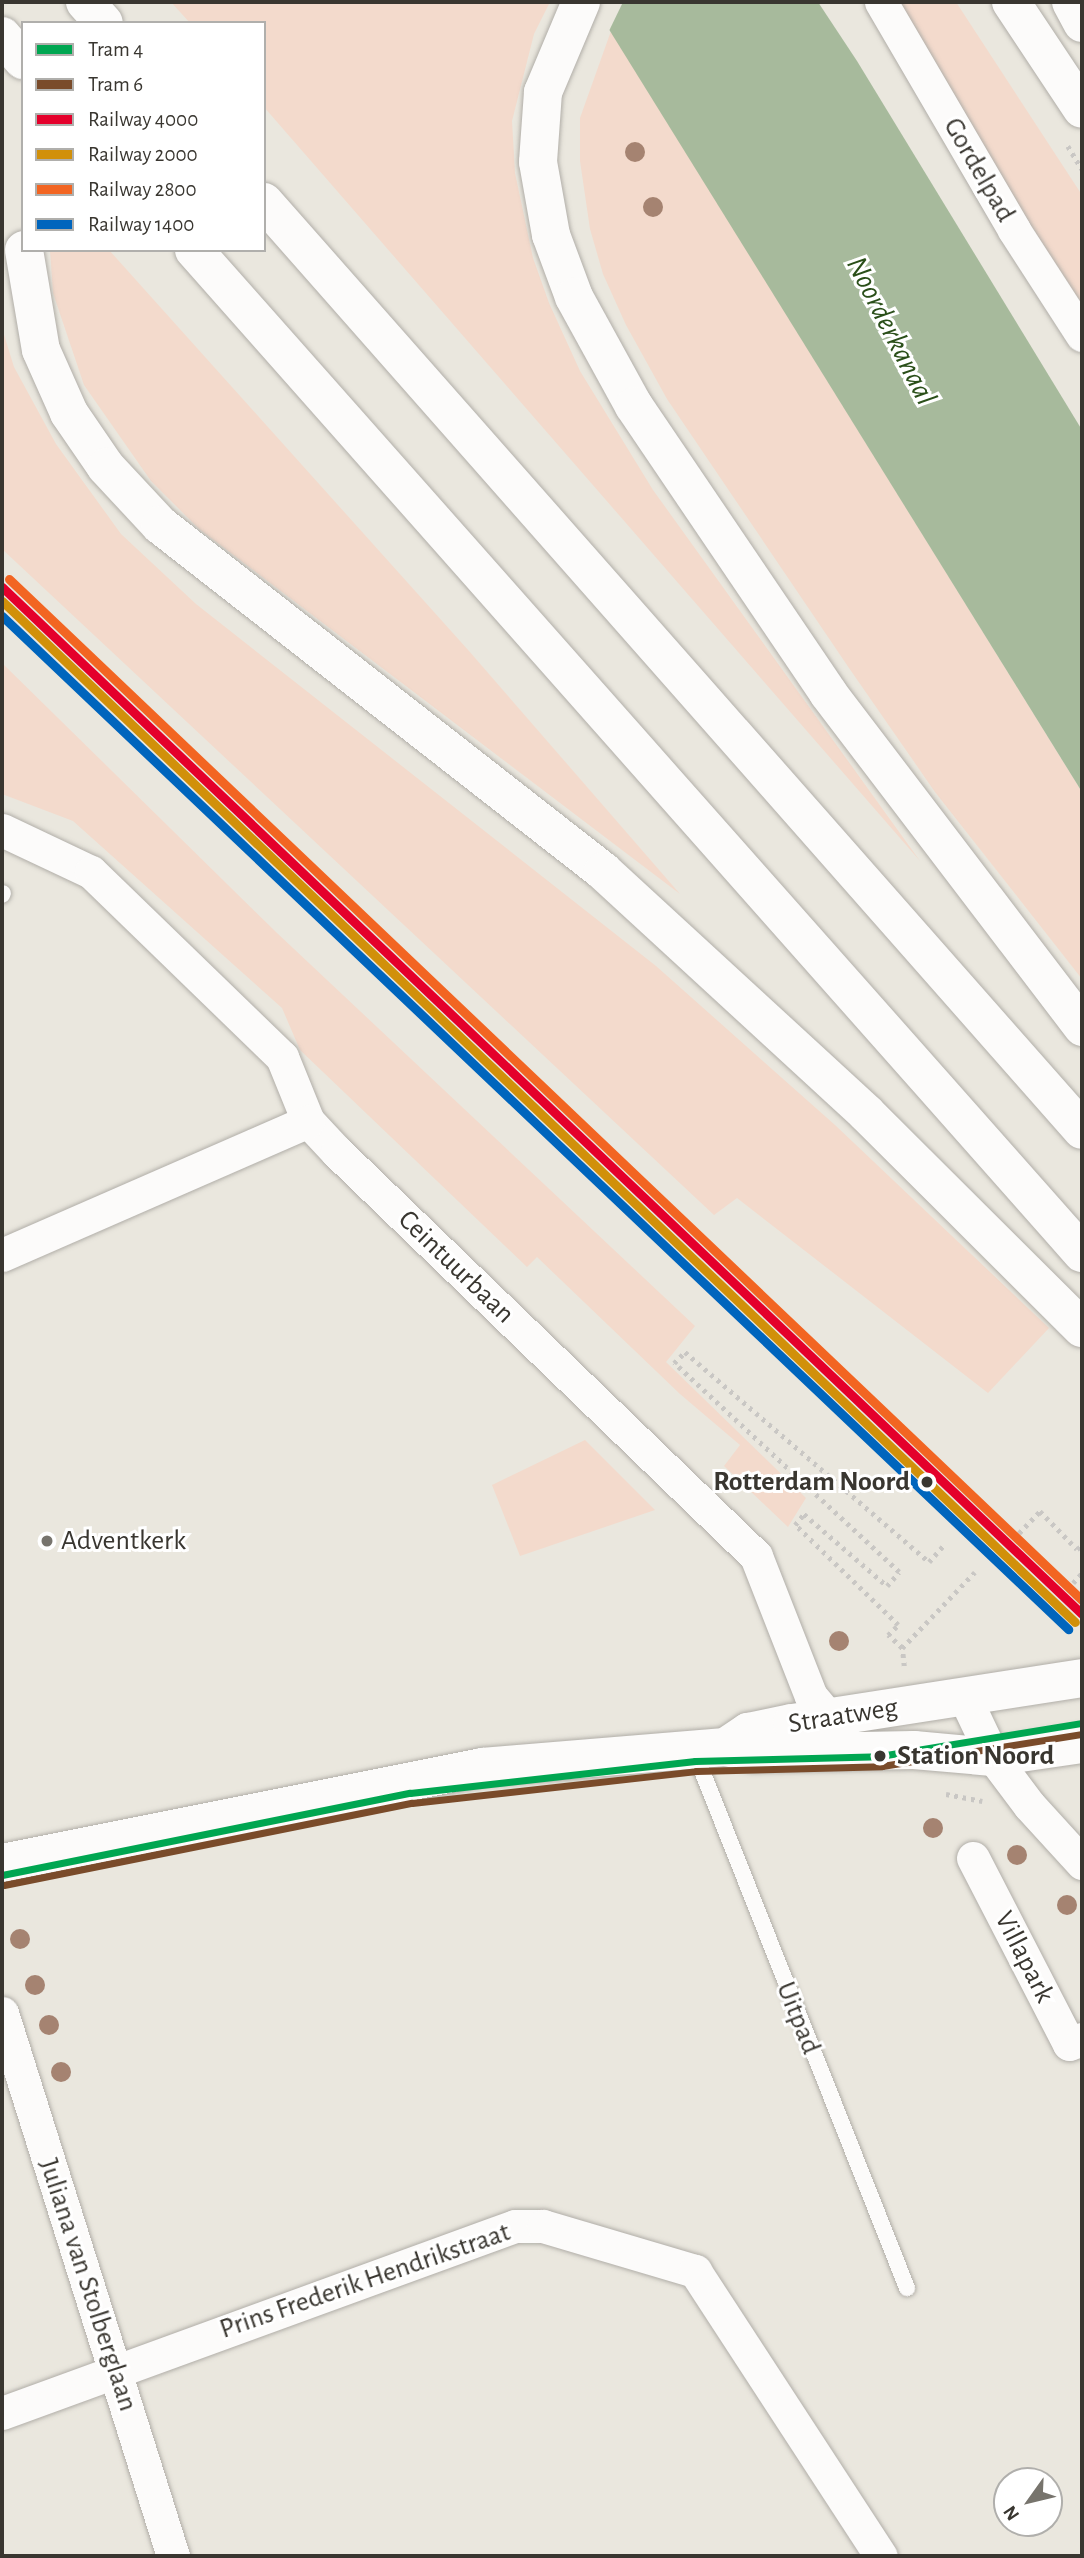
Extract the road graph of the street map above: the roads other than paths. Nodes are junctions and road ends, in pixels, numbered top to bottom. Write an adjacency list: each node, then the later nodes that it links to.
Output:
1 (85, 2): 8 (main road, bridge)
2 (100, 2): 7 (main road)
3 (581, 2): 18 (main road)
4 (881, 2): 16 (street, Gordelpad)
5 (1011, 2): 12 (main road)
6 (1071, 2): 9 (main road)
7 (90, 21)
8 (102, 21)
9 (1082, 23)
10 (2, 36): 11 (main road)
11 (21, 58)
12 (1082, 109)
13 (266, 204): 20 (main road)
14 (24, 252): 23 (main road)
15 (196, 252): 21 (main road)
16 (1082, 335)
17 (2, 830): 19 (street, Ceintuurbaan)
18 (1082, 1027)
19 (308, 1121): 22 (street); 26 (street, Ceintuurbaan)
20 (1082, 1130)
21 (1079, 1249)
22 (2, 1255)
23 (1082, 1328)
24 (1082, 1678): 25 (main road, Straatweg)
25 (965, 1698): 26 (main road, Straatweg); 30 (street)
26 (827, 1717): 28 (main road, Straatweg); 29 (street, Ceintuurbaan)
27 (1082, 1744): 30 (main road, Straatweg)
28 (709, 1748): 29 (main road, Straatweg); 32 (main road, Straatweg); 36 (lane, Uitpad)
29 (860, 1752): 30 (main road, Straatweg)
30 (993, 1757): 33 (street)
31 (973, 1858): 35 (street, Villapark)
32 (2, 1863)
33 (1082, 1863)
34 (2, 2013): 37 (street, Juliana van Stolberglaan)
35 (1082, 2039)
36 (906, 2288)
37 (114, 2369): 38 (street, Prins Frederik Hendrikstraat); 39 (street, Juliana van Stolberglaan); 40 (street, Prins Frederik Hendrikstraat)
38 (2, 2413)
39 (173, 2556)
40 (881, 2556)

